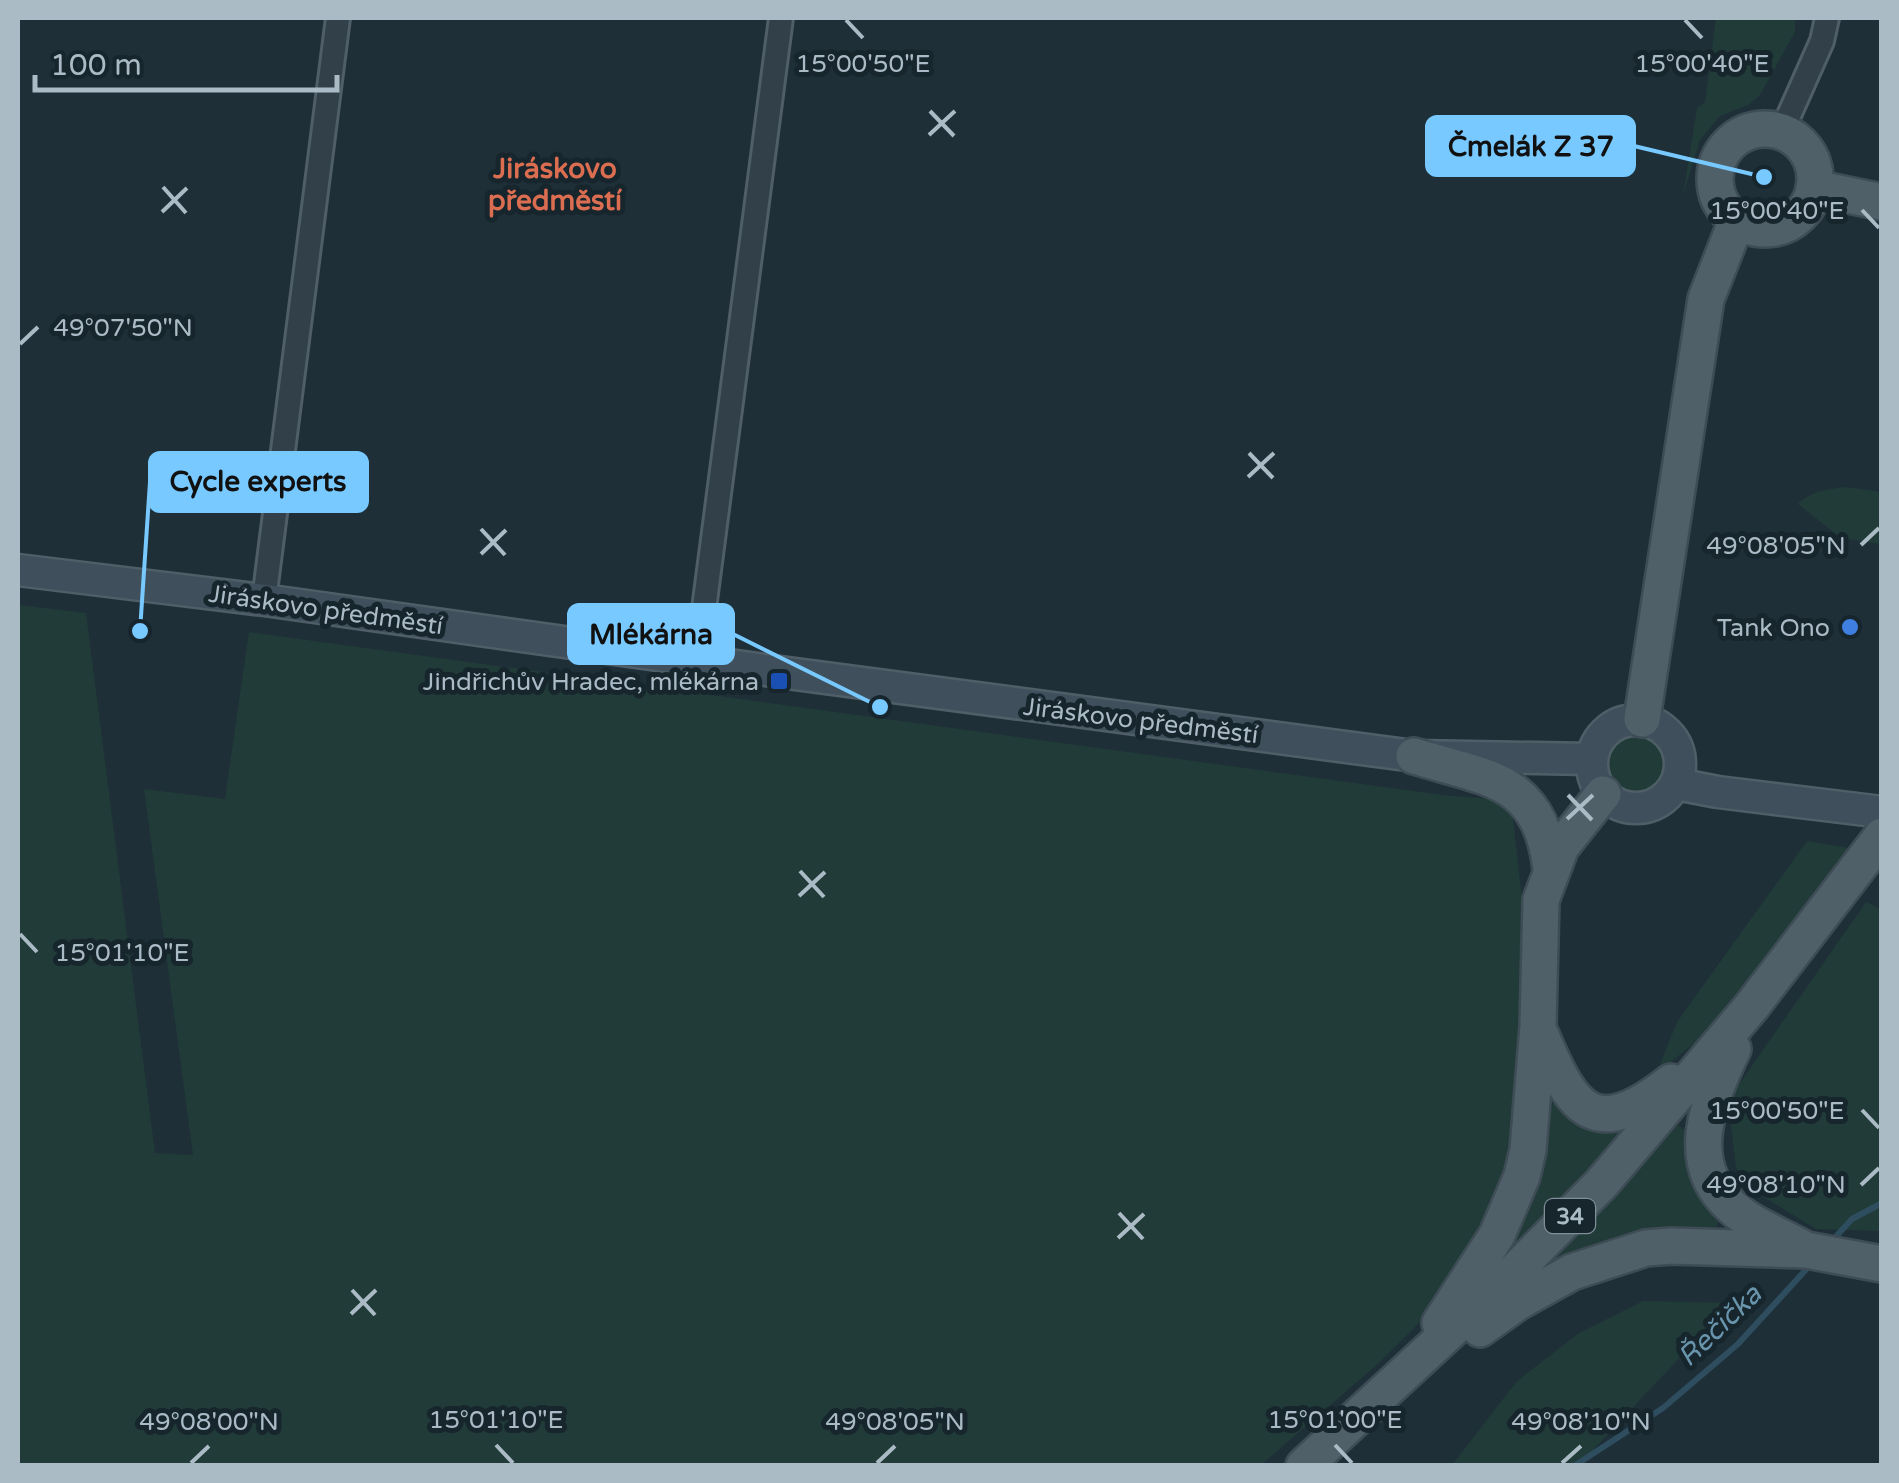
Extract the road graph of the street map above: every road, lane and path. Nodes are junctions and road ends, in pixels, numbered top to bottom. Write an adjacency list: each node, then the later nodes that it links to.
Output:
1 (338, 18): 9 (street)
2 (781, 18): 10 (street)
3 (1827, 18): 4 (street)
4 (1782, 131): 5 (main road); 7 (main road)
5 (1814, 188): 6 (main road); 7 (main road)
6 (1882, 202)
7 (1737, 220): 11 (main road)
8 (18, 570): 9 (main road, Jiráskovo předměstí)
9 (264, 600): 10 (main road, Jiráskovo předměstí)
10 (693, 660): 12 (main road, Jiráskovo předměstí)
11 (1642, 719): 13 (main road); 14 (main road)
12 (1414, 756): 13 (main road, Jiráskovo předměstí); 18 (main road)
13 (1592, 759): 15 (main road)
14 (1676, 784): 15 (main road); 16 (main road)
15 (1604, 794): 18 (main road)
16 (1882, 812)
17 (1882, 836): 19 (main road, 34)
18 (1550, 868): 20 (main road)
19 (1752, 1006): 21 (main road, 34); 22 (main road)
20 (1538, 1026): 21 (main road); 24 (main road)
21 (1716, 1048): 24 (main road, 34)
22 (1806, 1250): 23 (main road); 24 (main road)
23 (1882, 1264)
24 (1402, 1377): 25 (main road, 34)
25 (1304, 1466)

